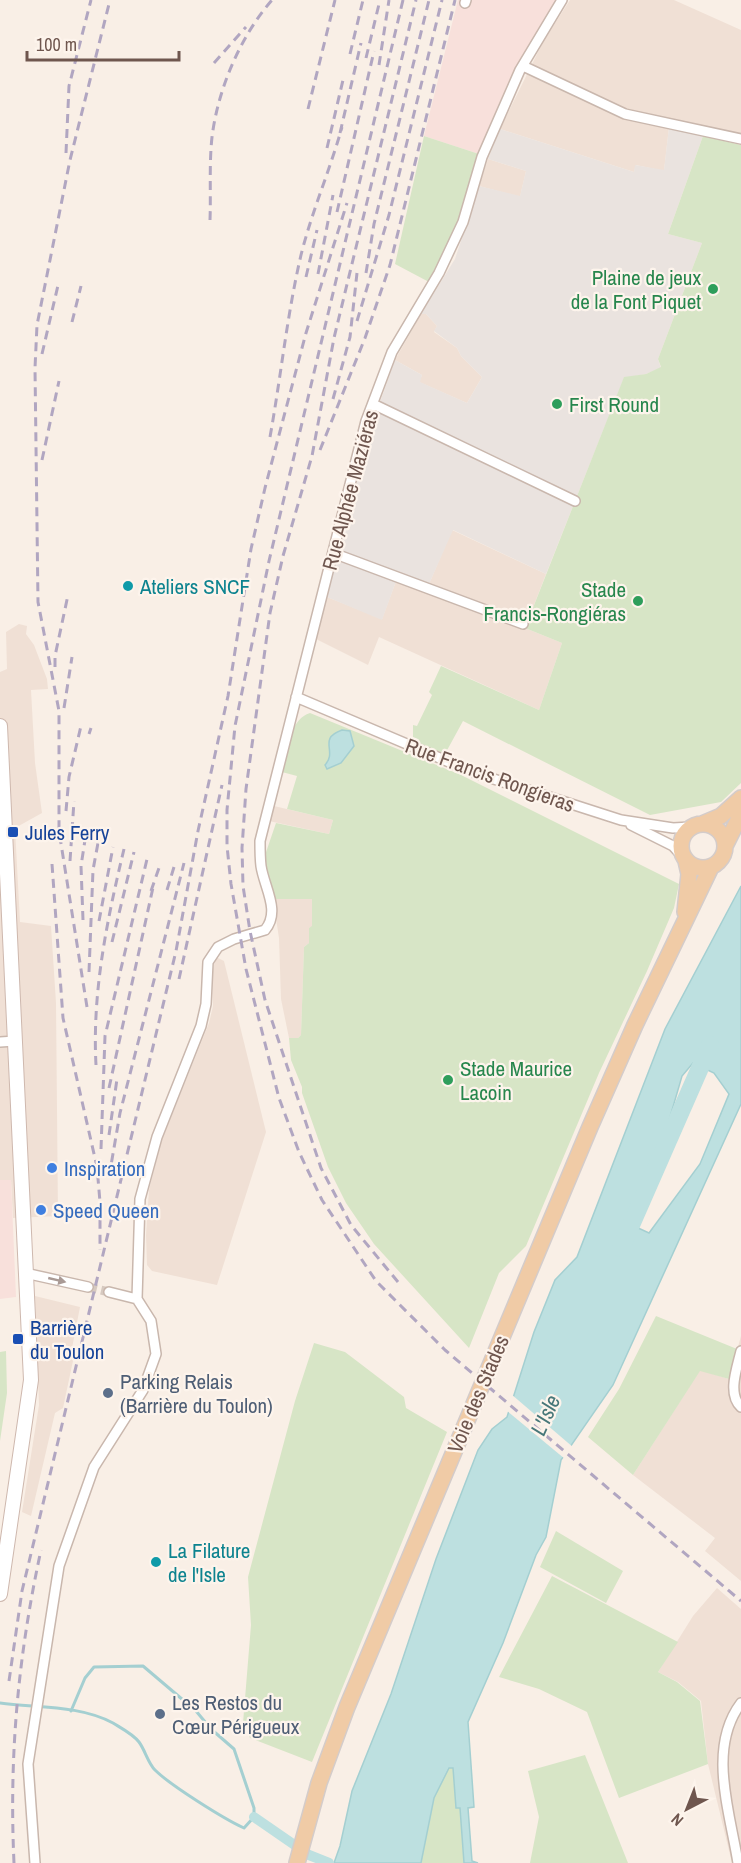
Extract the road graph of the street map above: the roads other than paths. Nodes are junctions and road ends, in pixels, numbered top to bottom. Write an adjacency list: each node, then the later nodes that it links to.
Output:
1 (562, 0): 2 (street, Rue Alphée Maziéras)
2 (523, 66): 3 (street); 4 (street, Rue Alphée Maziéras)
3 (741, 139)
4 (373, 404): 5 (street); 6 (street, Rue Alphée Maziéras)
5 (575, 501)
6 (333, 553): 7 (street); 8 (street, Rue Alphée Maziéras)
7 (523, 624)
8 (296, 697): 13 (street, Rue Francis Rongieras); 25 (street, Rue Alphée Maziéras)
9 (0, 726): 10 (main road)
10 (1, 775): 17 (main road)
11 (741, 798): 14 (main road)
12 (741, 814): 15 (main road)
13 (621, 820): 14 (street, Rue Francis Rongieras); 16 (street)
14 (697, 825): 15 (main road); 16 (main road)
15 (725, 846): 18 (main road)
16 (685, 859): 18 (main road); 19 (main road, Voie des Stades)
17 (3, 864): 20 (main road)
18 (711, 867): 19 (main road, Voie des Stades)
19 (680, 934): 30 (main road, Voie des Stades)
20 (15, 1041): 21 (street); 22 (main road)
21 (0, 1042)
22 (25, 1273): 23 (street, one-way to 23); 28 (main road)
23 (88, 1287)
24 (109, 1292): 25 (street)
25 (137, 1299): 31 (street)
26 (741, 1351): 27 (street)
27 (741, 1407)
28 (0, 1594)
29 (741, 1702): 32 (street)
30 (298, 1861)
31 (35, 1863)
32 (738, 1863)

